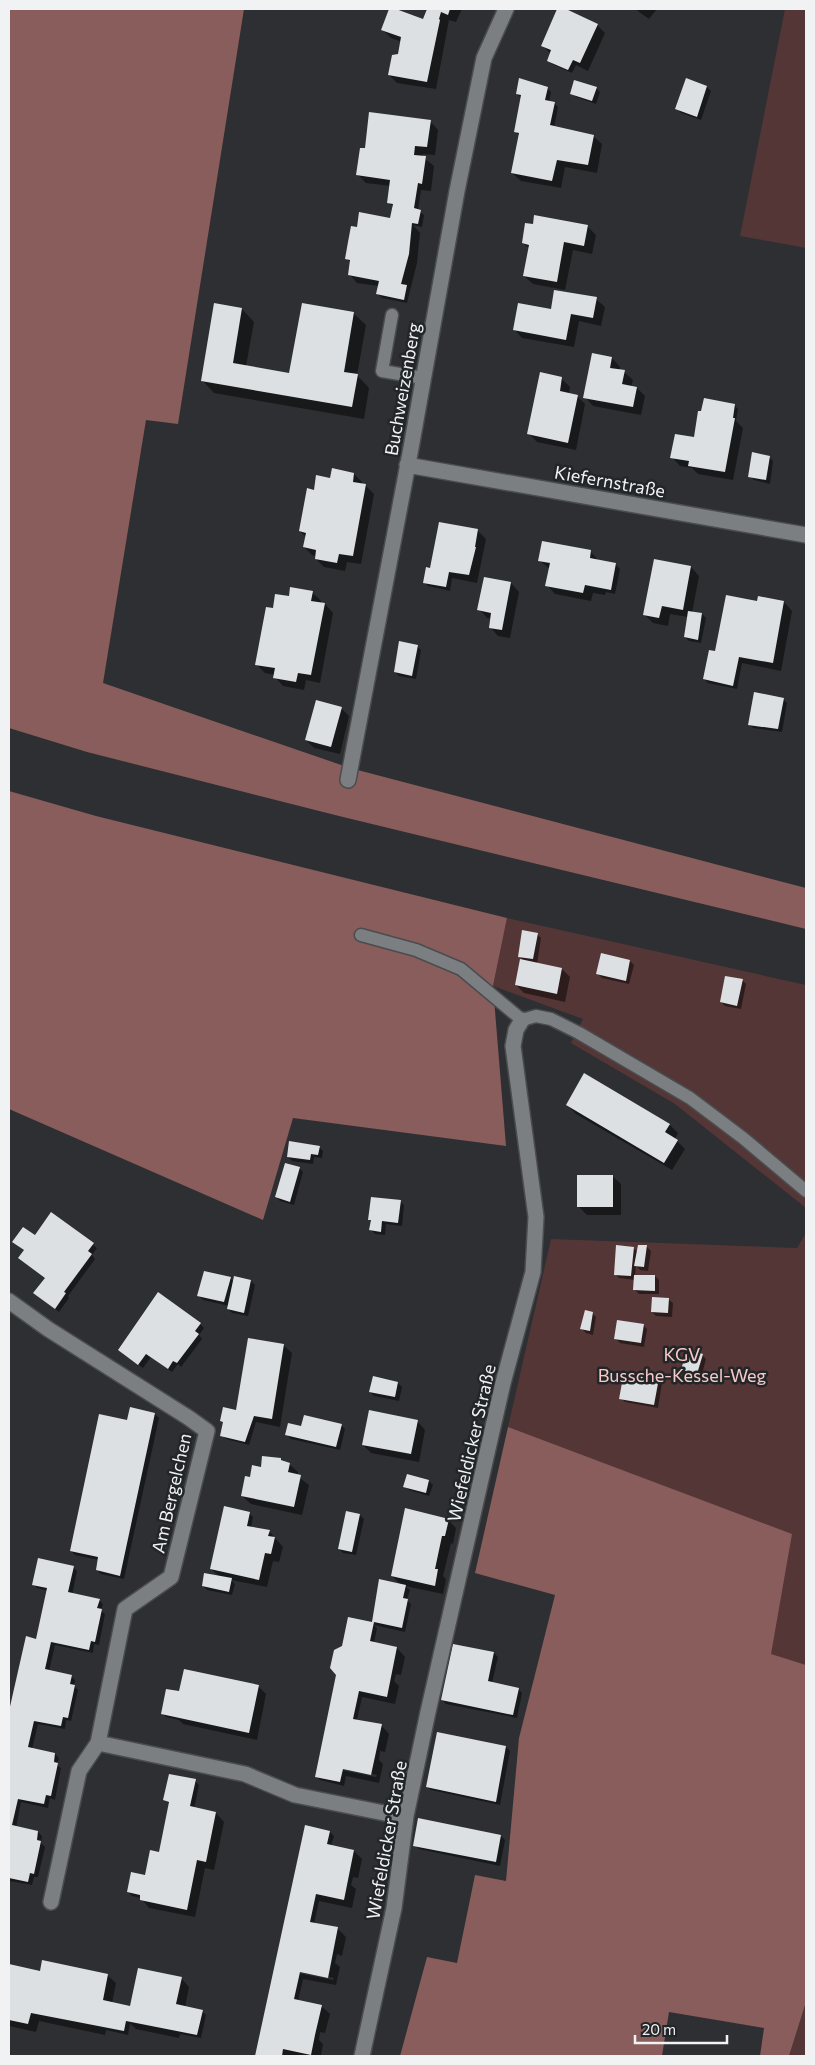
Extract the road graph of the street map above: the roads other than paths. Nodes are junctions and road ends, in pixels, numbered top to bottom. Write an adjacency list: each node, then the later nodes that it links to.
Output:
1 (506, 9): 3 (street, Buchweizenberg)
2 (392, 315): 3 (lane)
3 (423, 378): 4 (street, Buchweizenberg)
4 (407, 465): 5 (street, Kiefernstraße); 6 (street, Buchweizenberg)
5 (806, 535)
6 (348, 780)
7 (361, 935): 8 (lane)
8 (522, 1020): 9 (lane); 12 (street, Wiefeldicker Straße)
9 (806, 1192)
10 (9, 1301): 11 (street, Am Bergelchen)
11 (98, 1742): 12 (street); 13 (street, Am Bergelchen)
12 (406, 1816): 14 (street, Wiefeldicker Straße)
13 (51, 1902)
14 (362, 2056)

